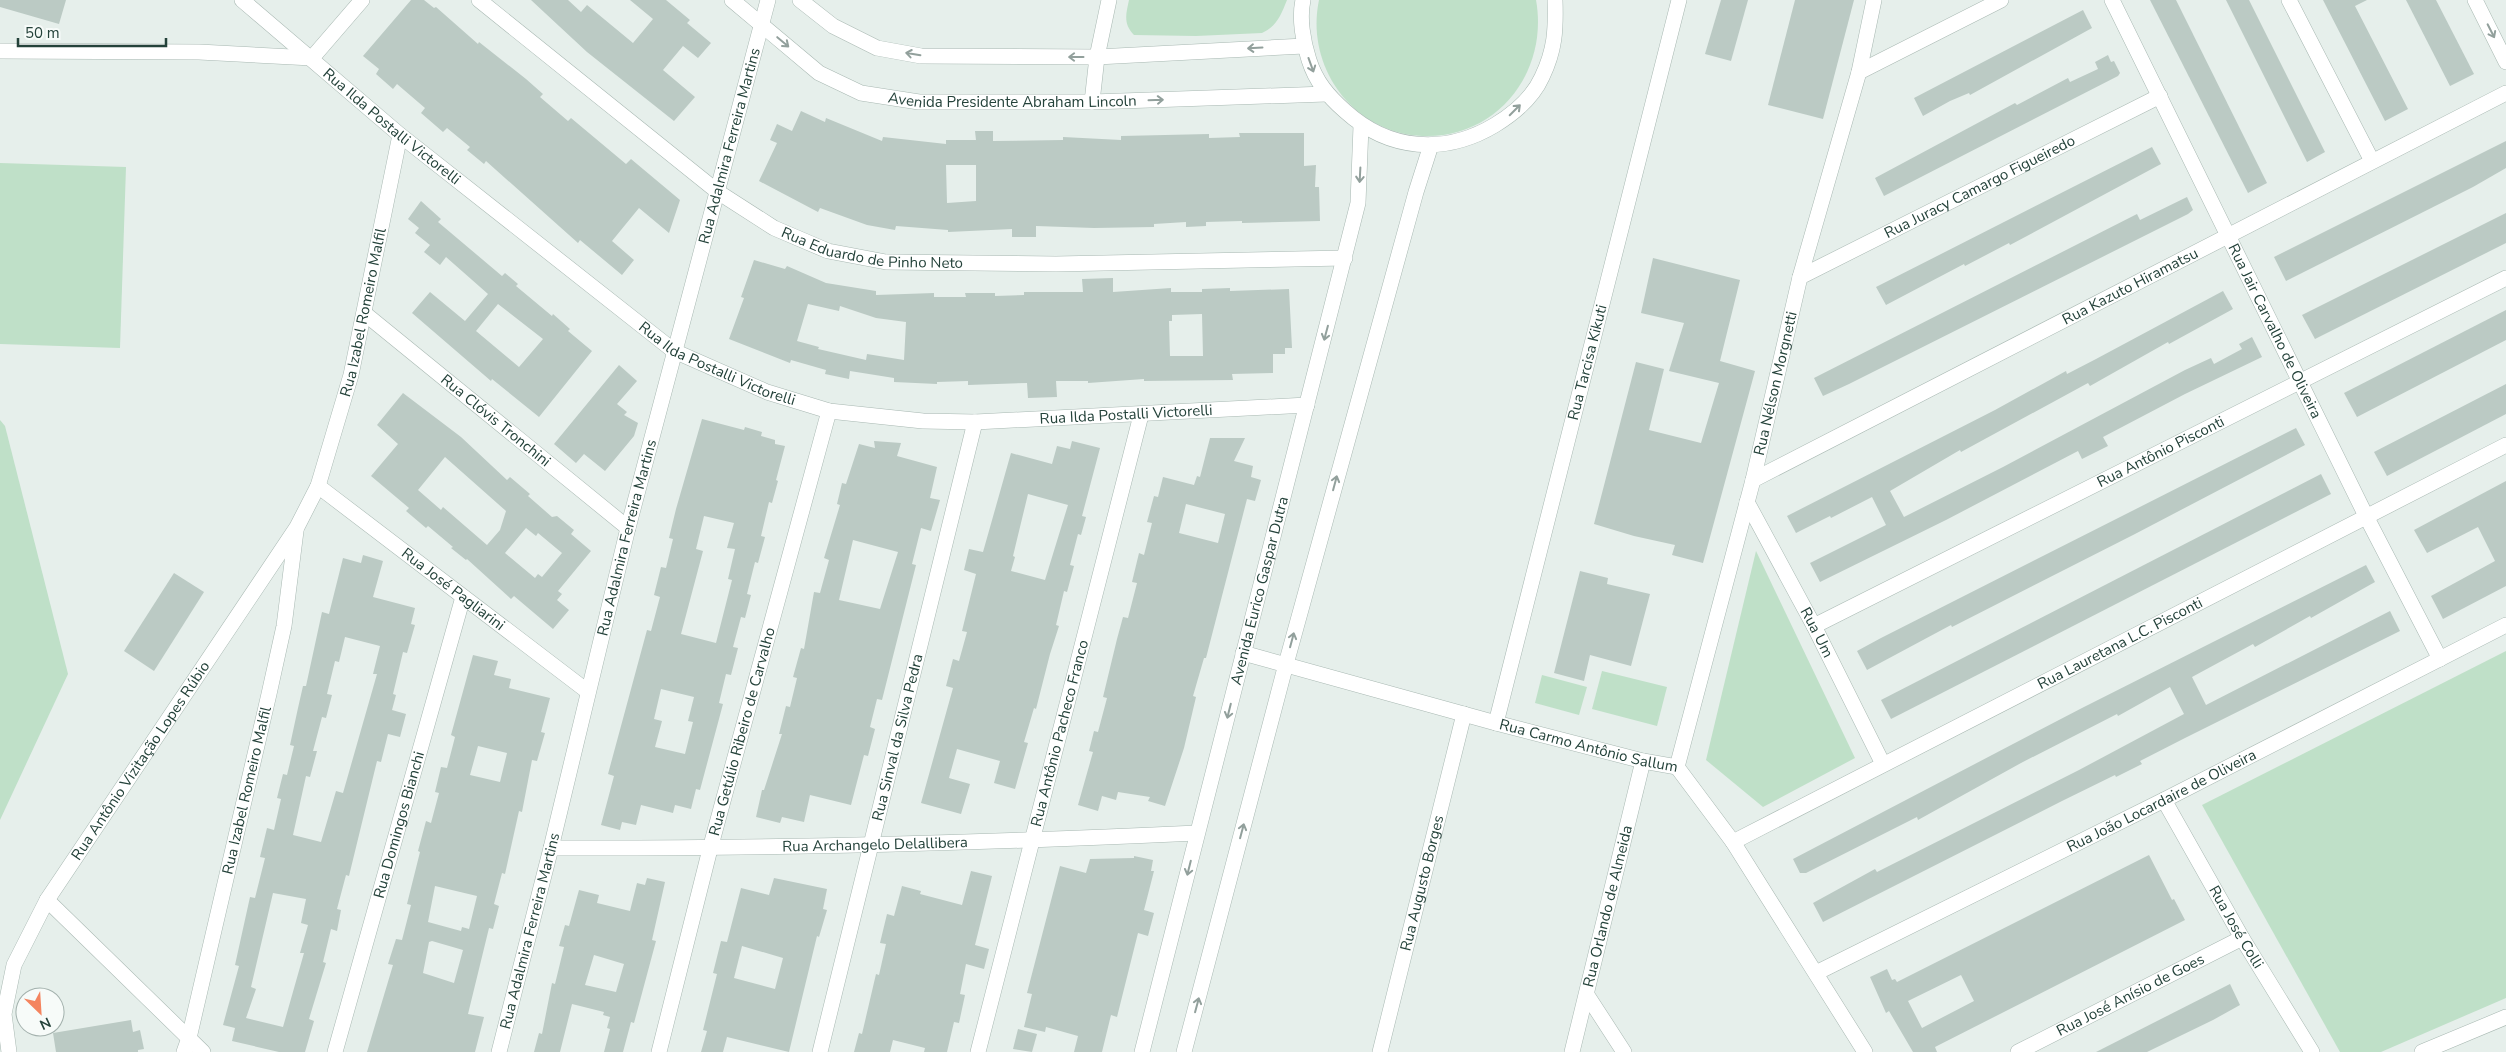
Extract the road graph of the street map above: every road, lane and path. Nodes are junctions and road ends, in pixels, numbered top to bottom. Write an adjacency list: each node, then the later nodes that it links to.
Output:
1 (242, 0): 20 (street, Rua Ilda Postalli Victorelli)
2 (362, 0): 20 (street)
3 (479, 0): 31 (street, Rua Eduardo de Pinho Neto)
4 (732, 0): 16 (street, Avenida Presidente Abraham Lincoln)
5 (768, 0): 16 (street, Rua Adalmira Ferreira Martins)
6 (800, 0): 19 (street, one-way to 6)
7 (1109, 0): 19 (street)
8 (1303, 0): 17 (street)
9 (1555, 0): 29 (street, one-way to 9)
10 (1679, 0): 58 (street, Rua Tarcisa Kikuti)
11 (1874, 0): 22 (street, Rua Nélson Morgnetti)
12 (2000, 0): 22 (street)
13 (2112, 0): 25 (street, Rua Jair Carvalho de Oliveira)
14 (2289, 0): 30 (street)
15 (2475, 0): 21 (street, one-way to 21)
16 (761, 24): 26 (street, Avenida Presidente Abraham Lincoln, one-way to 26); 31 (street, Rua Adalmira Ferreira Martins)
17 (1304, 46): 19 (street, one-way to 19); 24 (street, one-way to 24)
18 (0, 51): 20 (street)
19 (1097, 57): 26 (street)
20 (312, 58): 28 (street, Rua Ilda Postalli Victorelli)
21 (2506, 62)
22 (1858, 72): 34 (street, Rua Nélson Morgnetti)
23 (2506, 93): 30 (street, Rua Kazuto Hiramatsu)
24 (1326, 94): 26 (street, Avenida Presidente Abraham Lincoln, one-way to 24); 27 (street)
25 (2160, 96): 32 (street, Rua Jair Carvalho de Oliveira); 34 (street, Rua Juracy Camargo Figueiredo)
26 (1092, 102)
27 (1361, 126): 29 (street); 33 (street, Avenida Eurico Gaspar Dutra, one-way to 33)
28 (400, 135): 36 (street, Rua Izabel Romeiro Malfil); 37 (street, Rua Ilda Postalli Victorelli)
29 (1431, 145): 55 (street, one-way to 29)
30 (2372, 161): 32 (street, Rua Kazuto Hiramatsu)
31 (718, 192): 33 (street, Rua Eduardo de Pinho Neto); 37 (street, Rua Adalmira Ferreira Martins)
32 (2229, 234): 38 (street, Rua Jair Carvalho de Oliveira); 44 (street, Rua Kazuto Hiramatsu)
33 (1345, 258): 39 (street, Avenida Eurico Gaspar Dutra, one-way to 39)
34 (1800, 277): 44 (street, Rua Nélson Morgnetti)
35 (2506, 278): 38 (street, Rua Antônio Pisconti)
36 (364, 313): 45 (street, Rua Izabel Romeiro Malfil); 49 (street, Rua Clóvis Tronchini)
37 (674, 351): 40 (street, Rua Ilda Postalli Victorelli); 49 (street, Rua Adalmira Ferreira Martins)
38 (2302, 383): 47 (street, Rua Jair Carvalho de Oliveira); 52 (street, Rua Antônio Pisconti)
39 (1307, 405): 41 (street, Rua Ilda Postalli Victorelli); 53 (street, Avenida Eurico Gaspar Dutra)
40 (828, 411): 42 (street, Rua Ilda Postalli Victorelli); 68 (street, Rua Getúlio Ribeiro de Carvalho)
41 (1141, 415): 42 (street, Rua Ilda Postalli Victorelli); 64 (street, Rua Antônio Pacheco Franco)
42 (975, 422): 66 (street, Rua Sinval da Silva Pedra)
43 (2506, 444): 47 (street, Rua Lauretana L.C. Pisconti)
44 (1753, 480): 46 (street, Rua Nélson Morgnetti)
45 (318, 486): 48 (street, Rua Antônio Vizitação Lopes Rúbio); 50 (street, Rua José Pagliarini)
46 (1747, 502): 52 (street, Rua Um); 61 (street, Rua Nélson Morgnetti)
47 (2367, 518): 54 (street, Rua Jair Carvalho de Oliveira); 60 (street, Rua Lauretana L.C. Pisconti)
48 (296, 527): 69 (street, Rua Antônio Vizitação Lopes Rúbio); 74 (street, Rua Izabel Romeiro Malfil)
49 (628, 528): 56 (street, Rua Adalmira Ferreira Martins)
50 (463, 597): 56 (street, Rua José Pagliarini); 77 (street, Rua Domingos Bianchi)
51 (2506, 625): 54 (street, Rua João Locardaire de Oliveira)
52 (1814, 626): 60 (street, Rua Um)
53 (1244, 653): 55 (street, Rua Carmo Antônio Sallum); 63 (street, Avenida Eurico Gaspar Dutra, one-way to 63)
54 (2440, 660): 62 (street, Rua João Locardaire de Oliveira)
55 (1286, 664): 57 (street, Rua Carmo Antônio Sallum); 83 (street, one-way to 55)
56 (587, 691): 67 (street, Rua Adalmira Ferreira Martins)
57 (1464, 714): 58 (street, Rua Carmo Antônio Sallum); 84 (street, Rua Augusto Borges)
58 (1496, 723): 59 (street, Rua Carmo Antônio Sallum)
59 (1644, 761): 61 (street, Rua Carmo Antônio Sallum); 72 (street, Rua Orlando de Almeida)
60 (1884, 764): 65 (street, Rua Lauretana L.C. Pisconti)
61 (1677, 767): 65 (street, Rua Carmo Antônio Sallum)
62 (2164, 800): 70 (street, Rua José Colli); 71 (street, Rua João Locardaire de Oliveira)
63 (1197, 833): 64 (street, Rua Archangelo Delallibera); 82 (street, Avenida Eurico Gaspar Dutra, one-way to 82)
64 (1031, 841): 66 (street, Rua Archangelo Delallibera); 81 (street, Rua Antônio Pacheco Franco)
65 (1733, 842): 71 (street, Rua Carmo Antônio Sallum)
66 (872, 845): 68 (street, Rua Archangelo Delallibera); 80 (street, Rua Sinval da Silva Pedra)
67 (552, 848): 68 (street, Rua Archangelo Delallibera); 78 (street, Rua Adalmira Ferreira Martins)
68 (710, 849): 79 (street, Rua Getúlio Ribeiro de Carvalho)
69 (47, 900): 74 (street); 75 (street, Rua Antônio Vizitação Lopes Rúbio)
70 (2242, 938): 88 (street, Rua José Anísio de Goes); 89 (street, Rua José Colli)
71 (1816, 973): 87 (street, Rua Carmo Antônio Sallum)
72 (1587, 995): 85 (street, Rua Orlando de Almeida); 86 (street)
73 (2506, 1017): 90 (street)
74 (186, 1045): 76 (street)
75 (9, 1052)
76 (203, 1052)
77 (335, 1052)
78 (499, 1052)
79 (659, 1052)
80 (820, 1052)
81 (978, 1052)
82 (1142, 1052)
83 (1184, 1052)
84 (1380, 1052)
85 (1572, 1052)
86 (1624, 1052)
87 (1865, 1052)
88 (2018, 1052)
89 (2312, 1052)
90 (2422, 1052)

